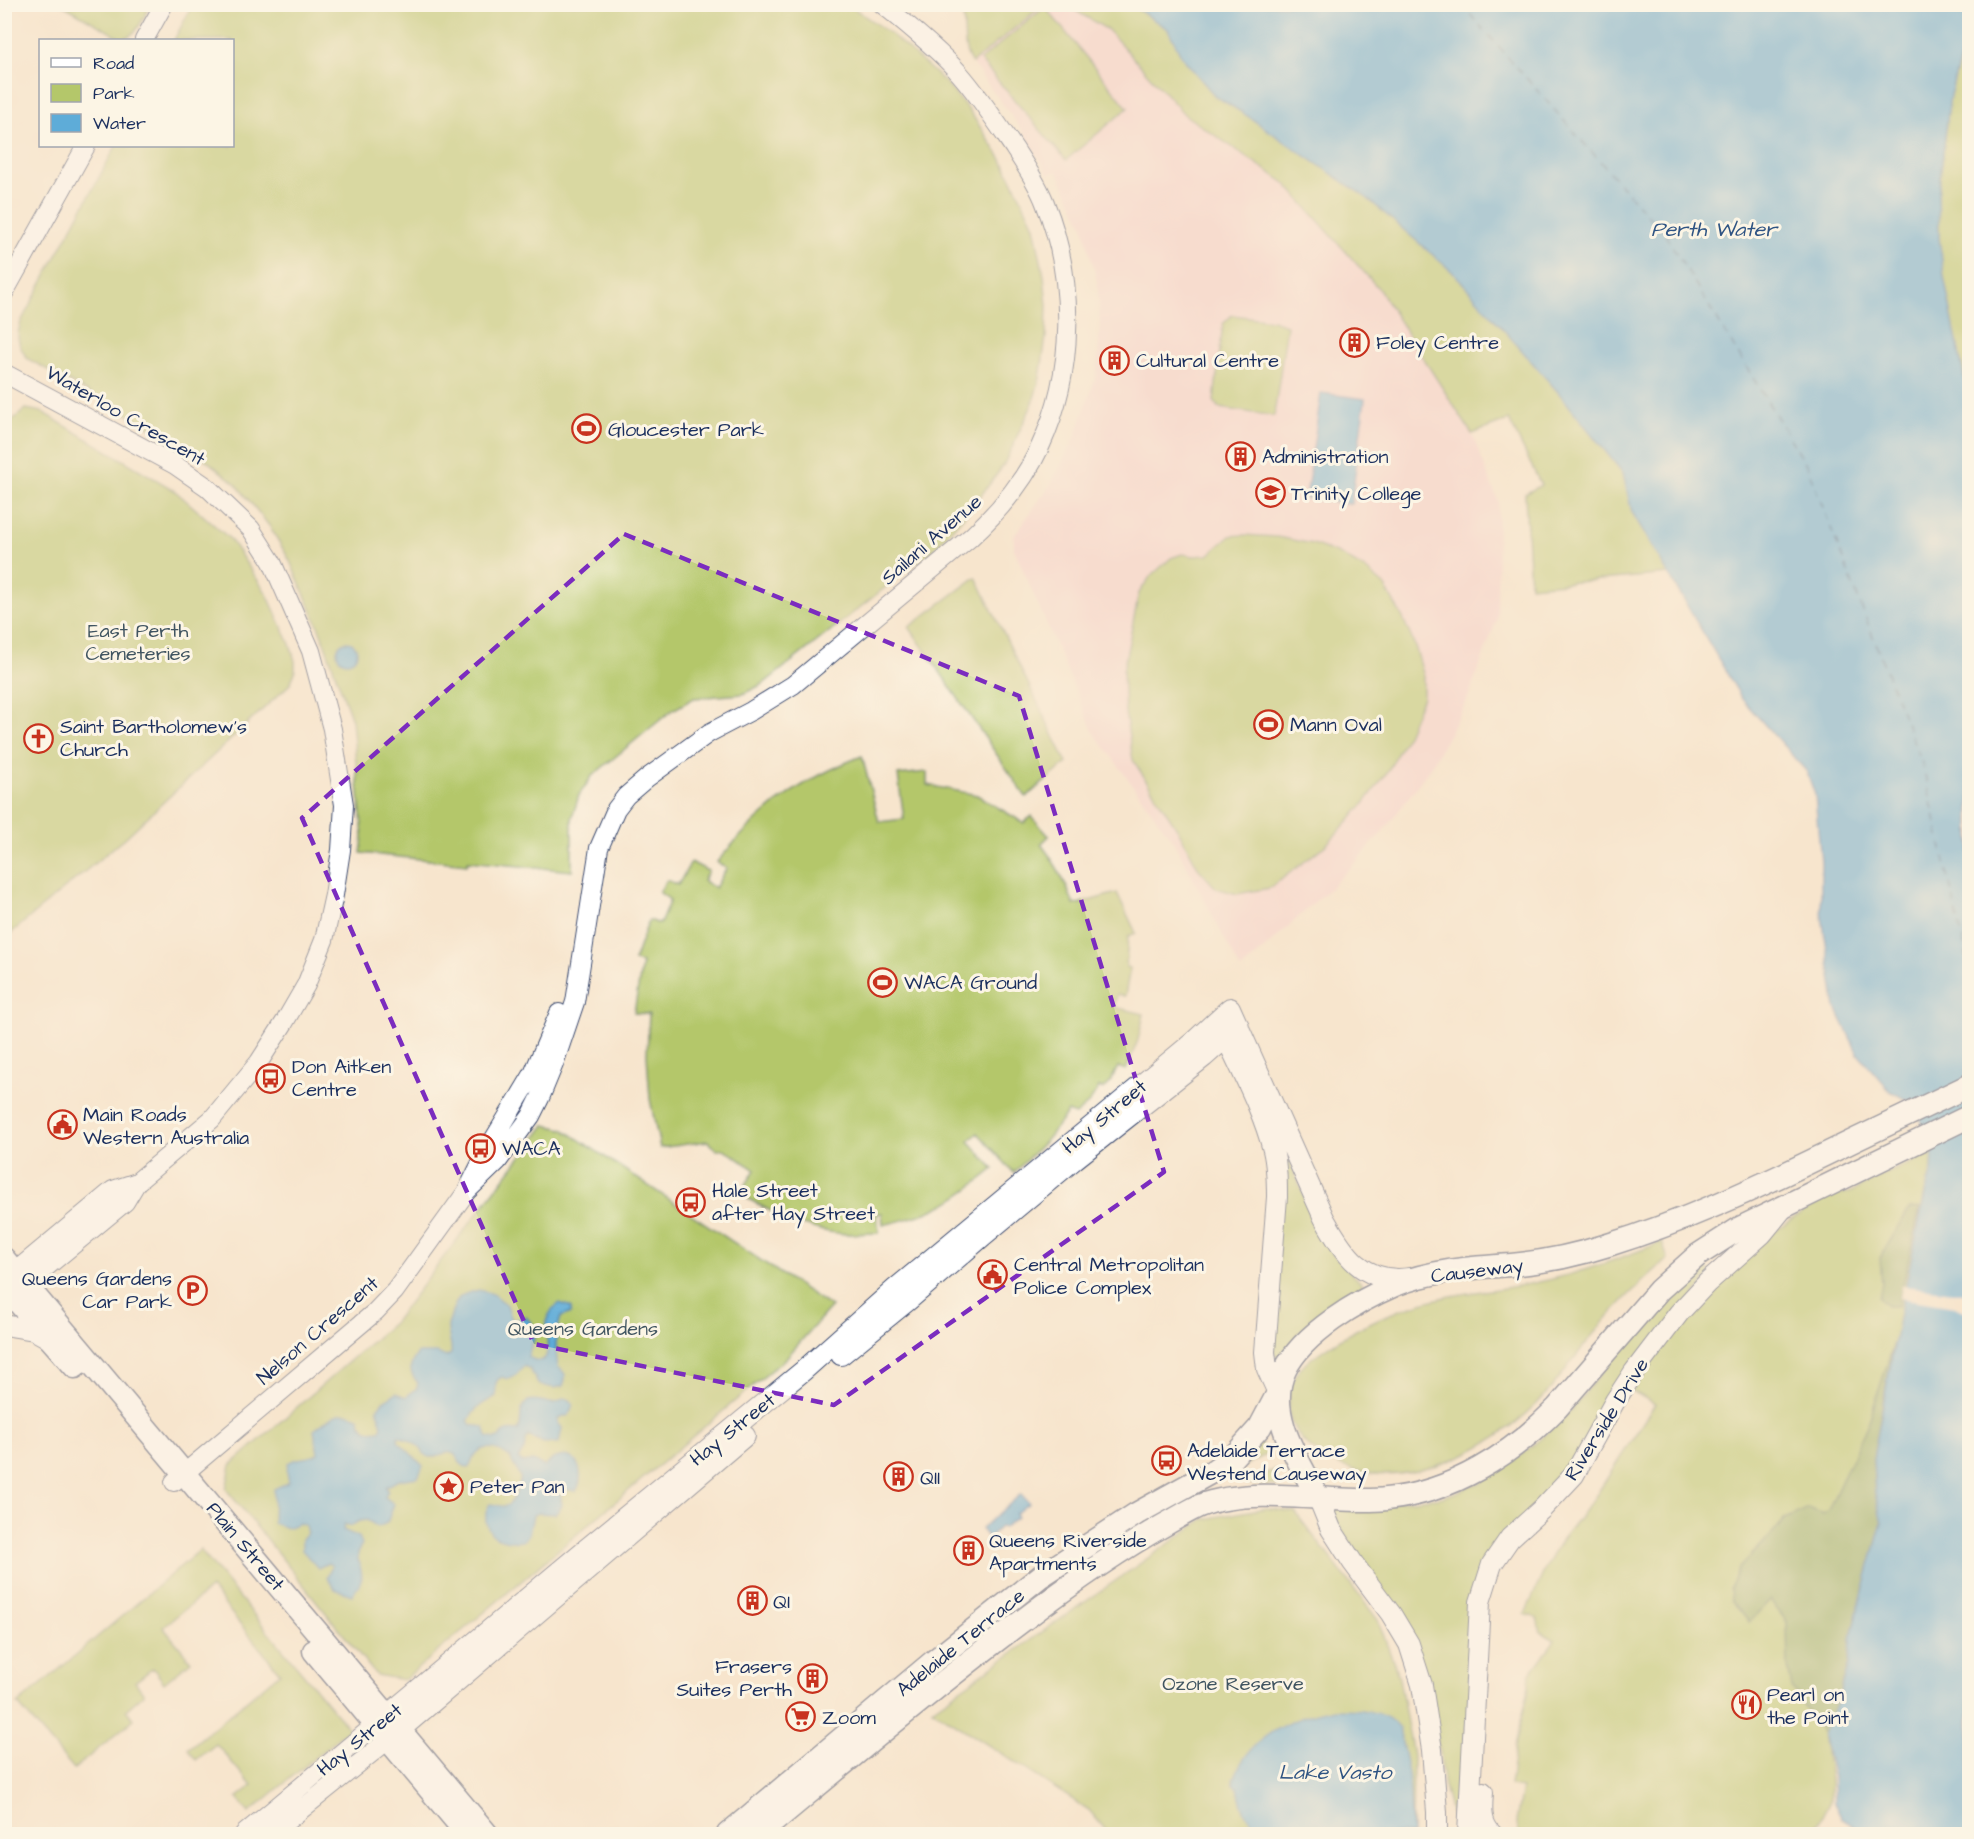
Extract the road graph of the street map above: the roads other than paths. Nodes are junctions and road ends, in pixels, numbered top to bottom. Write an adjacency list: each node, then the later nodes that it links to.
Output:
1 (164, 4): 3 (street)
2 (882, 4): 7 (street, Sailani Avenue)
3 (145, 39)
4 (85, 147): 5 (street)
5 (4, 292)
6 (9, 375): 13 (street, Waterloo Crescent)
7 (596, 863): 17 (street, Nelson Crescent)
8 (1227, 1028): 12 (main road); 16 (main road); 20 (main road, Hay Street)
9 (1970, 1085): 12 (highway, Causeway)
10 (1970, 1116): 11 (highway)
11 (1784, 1207): 18 (highway); 19 (main road, Riverside Drive)
12 (1424, 1275): 16 (highway, Causeway)
13 (10, 1283): 15 (highway, Plain Street); 17 (highway, Plain Street)
14 (4, 1325): 15 (main road)
15 (50, 1339): 17 (highway, Plain Street)
16 (1278, 1393): 18 (highway, Causeway); 25 (highway, Adelaide Terrace)
17 (179, 1477): 20 (highway, Plain Street)
18 (1318, 1497): 26 (highway, Adelaide Terrace); 27 (main road)
19 (1475, 1695): 28 (main road, Riverside Drive); 29 (main road)
20 (388, 1727): 21 (street, Hay Street); 22 (street, Hay Street); 23 (highway, Plain Street); 24 (highway, Plain Street)
21 (244, 1834)
22 (271, 1834)
23 (467, 1834)
24 (487, 1834)
25 (728, 1834)
26 (759, 1834)
27 (1437, 1834)
28 (1468, 1834)
29 (1492, 1834)

